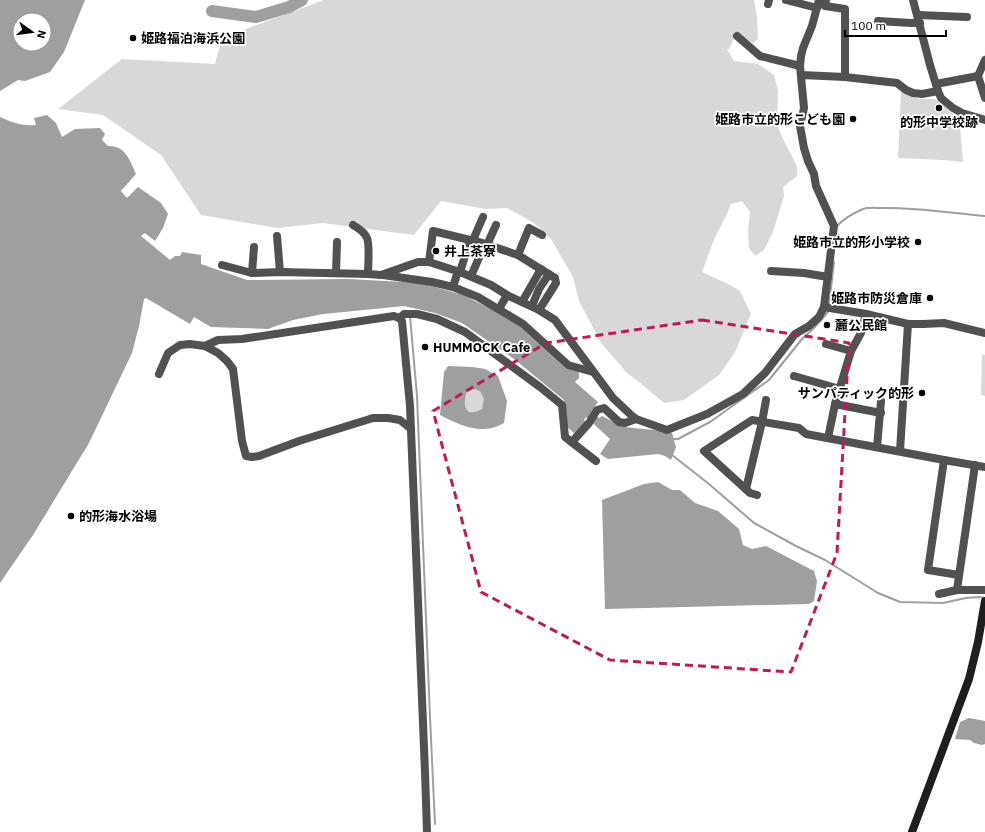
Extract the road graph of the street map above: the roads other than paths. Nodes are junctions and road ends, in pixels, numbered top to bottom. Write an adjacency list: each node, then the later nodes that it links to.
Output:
1 (786, 0): 4 (street)
2 (826, 0): 13 (street)
3 (913, 0): 6 (street)
4 (818, 4): 10 (street)
5 (966, 17): 6 (street)
6 (919, 19): 7 (street); 14 (street)
7 (878, 21)
8 (737, 36): 10 (street)
9 (985, 60): 12 (street)
10 (800, 66): 11 (street)
11 (801, 75): 13 (street); 39 (street)
12 (978, 76): 14 (street); 15 (street)
13 (845, 77): 14 (street)
14 (937, 87): 16 (street)
15 (985, 98)
16 (985, 120)
17 (483, 217): 22 (street)
18 (353, 225): 35 (street)
19 (496, 226): 24 (street)
20 (542, 234): 26 (street)
21 (277, 236): 32 (street)
22 (472, 240): 24 (street); 27 (street); 30 (street)
23 (338, 242): 33 (street)
24 (486, 244): 26 (street); 38 (street)
25 (254, 247): 34 (street)
26 (518, 255): 29 (street)
27 (428, 262): 30 (street); 37 (street)
28 (222, 265): 34 (street)
29 (541, 269): 36 (street); 42 (street)
30 (459, 271): 38 (street); 40 (street)
31 (771, 271): 39 (street)
32 (280, 272): 33 (street); 34 (street)
33 (336, 273): 35 (street)
34 (252, 274)
35 (368, 274): 37 (street)
36 (549, 274): 43 (street); 46 (street)
37 (381, 275): 40 (street)
38 (471, 276): 41 (street)
39 (828, 277): 44 (street)
40 (453, 287): 45 (street)
41 (507, 295): 42 (street); 45 (street)
42 (522, 302): 43 (street)
43 (532, 306): 46 (street)
44 (824, 307): 47 (street); 62 (street)
45 (499, 309): 54 (street)
46 (540, 310): 54 (street)
47 (866, 314): 49 (street); 53 (street)
48 (399, 318): 52 (street); 64 (street); 66 (street)
49 (908, 324): 50 (street); 68 (street)
50 (985, 333)
51 (826, 344): 53 (street)
52 (205, 346): 55 (street); 64 (street)
53 (851, 351): 57 (street)
54 (593, 372): 62 (street)
55 (160, 374)
56 (794, 376): 57 (street)
57 (840, 389): 60 (street)
58 (766, 400): 63 (street)
59 (882, 401): 61 (street)
60 (835, 404): 61 (street); 65 (street)
61 (881, 413): 67 (street)
62 (636, 419): 66 (street)
63 (762, 422): 65 (street); 73 (street); 73 (street)
64 (411, 429): 80 (street)
65 (828, 438): 67 (street)
66 (572, 442): 70 (street)
67 (877, 447): 68 (street)
68 (900, 451): 69 (street)
69 (944, 460): 71 (street); 75 (street)
70 (596, 461)
71 (975, 465): 72 (street); 75 (street)
72 (985, 466)
73 (746, 489): 74 (street)
74 (757, 495)
75 (959, 575): 76 (street)
76 (957, 590): 77 (street); 78 (street)
77 (985, 590)
78 (939, 594)
79 (985, 601): 81 (street)
80 (427, 832)
81 (912, 832)

